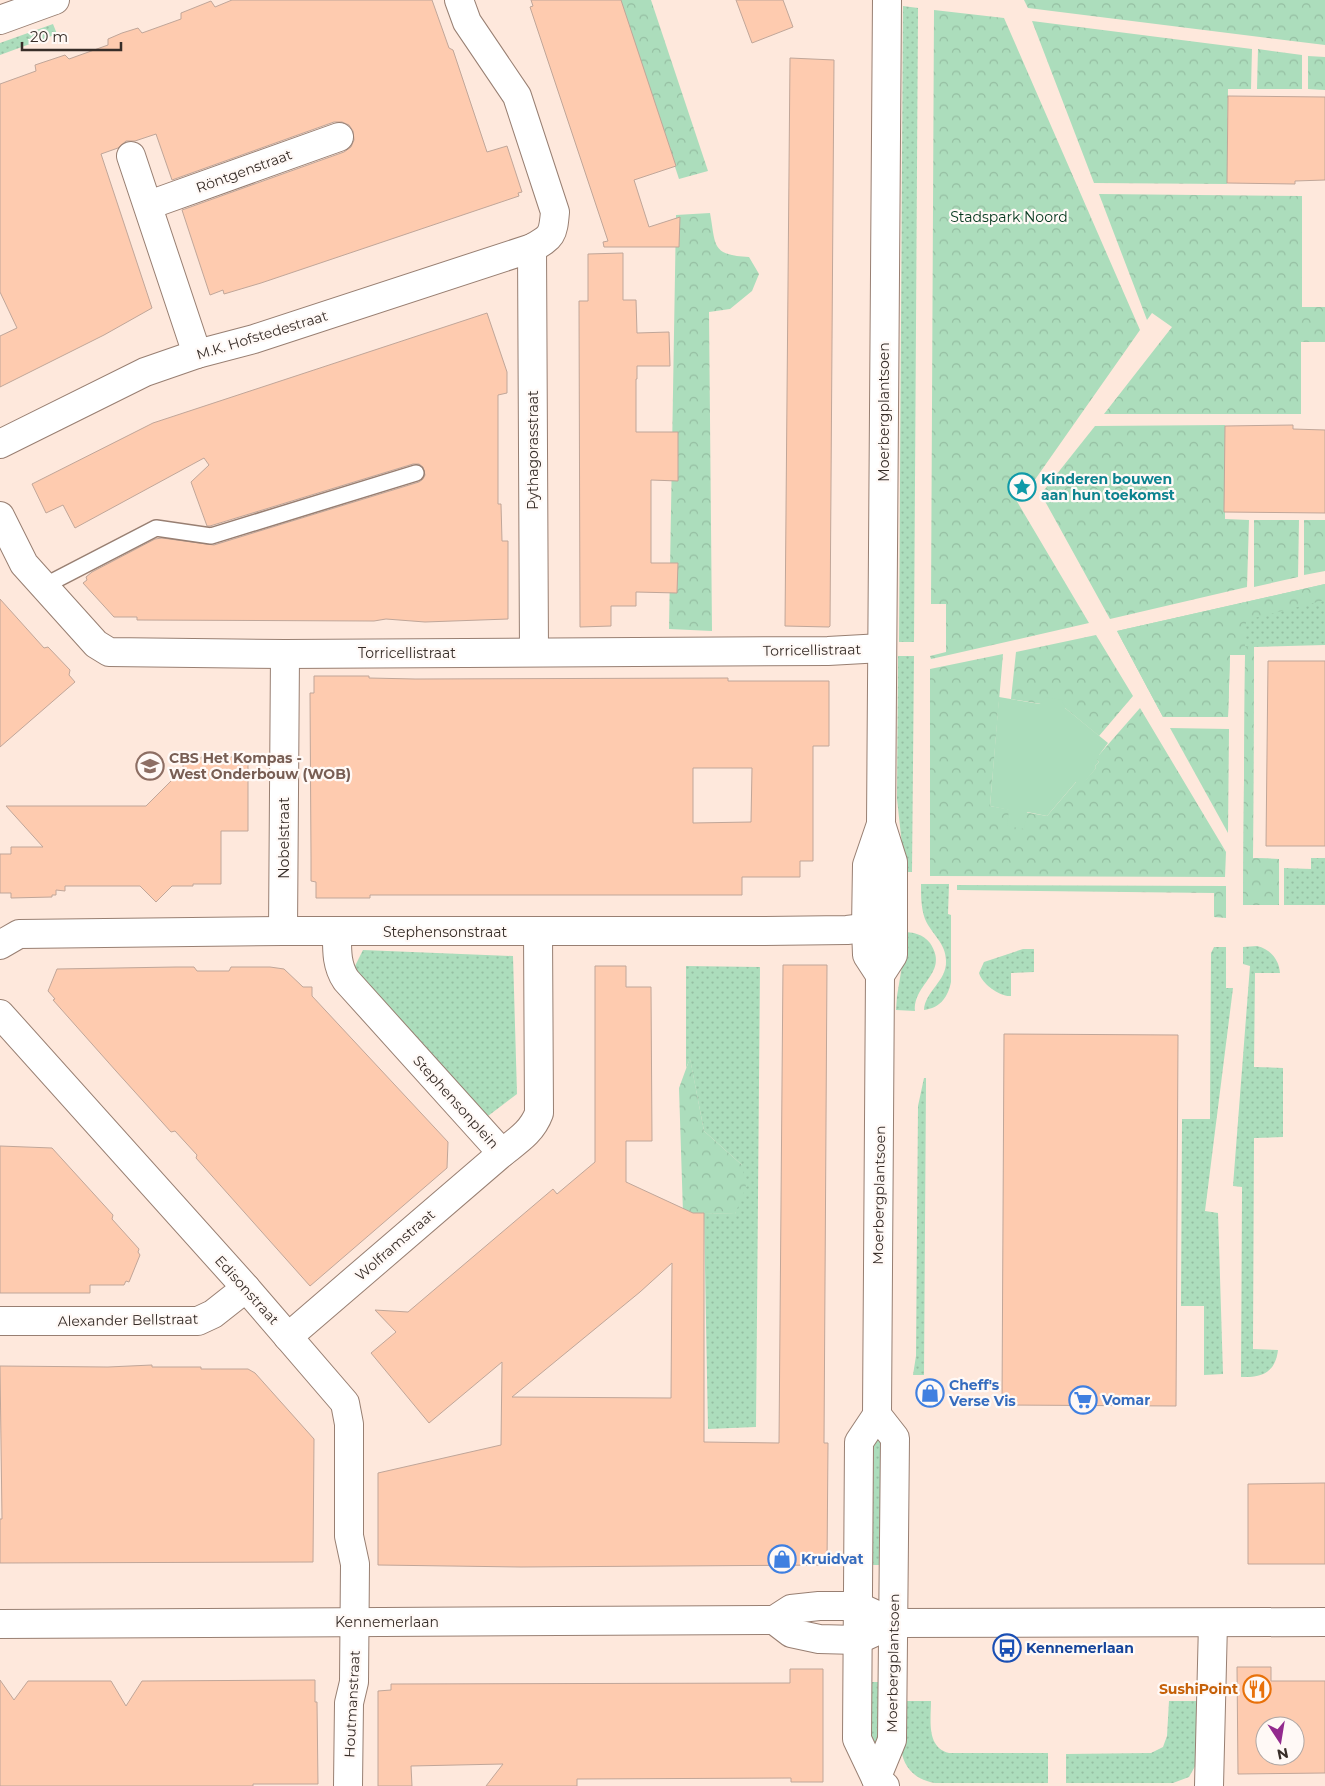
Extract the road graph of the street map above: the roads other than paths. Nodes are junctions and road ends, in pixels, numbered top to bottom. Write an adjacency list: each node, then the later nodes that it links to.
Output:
1 (55, 0): 4 (street)
2 (459, 0): 8 (street, M.K. Hofstedestraat)
3 (887, 0): 14 (street, Moerbergplantsoen)
4 (0, 20)
5 (339, 137): 7 (street, Röntgenstraat)
6 (131, 156): 7 (street)
7 (148, 205): 9 (street)
8 (532, 248): 9 (street, M.K. Hofstedestraat); 15 (street, Pythagorasstraat)
9 (197, 354): 10 (street, M.K. Hofstedestraat)
10 (0, 444)
11 (416, 473): 13 (lane)
12 (0, 516): 13 (street, Torricellistraat)
13 (44, 586): 16 (street, Torricellistraat)
14 (882, 648): 15 (street, Torricellistraat); 17 (street, Moerbergplantsoen)
15 (534, 652): 16 (street, Torricellistraat)
16 (285, 654): 20 (street, Nobelstraat)
17 (882, 824): 18 (street, Moerbergplantsoen); 19 (street, Moerbergplantsoen)
18 (893, 925): 19 (street, Stephensonstraat); 24 (street, Moerbergplantsoen)
19 (866, 928): 22 (street, Stephensonstraat); 24 (street, Moerbergplantsoen)
20 (283, 931): 21 (street, Stephensonstraat); 23 (street, Stephensonstraat)
21 (337, 932): 22 (street, Stephensonstraat); 26 (street, Stephensonplein)
22 (538, 932): 26 (street, Stephensonplein)
23 (0, 945)
24 (880, 975): 30 (street, Moerbergplantsoen)
25 (0, 1014): 27 (street, Edisonstraat)
26 (502, 1153): 29 (street, Wolframstraat)
27 (246, 1288): 28 (street, Alexander Bellstraat); 29 (street, Edisonstraat)
28 (0, 1321)
29 (288, 1337): 33 (street, Edisonstraat)
30 (877, 1415): 31 (street, Moerbergplantsoen); 35 (street, Moerbergplantsoen)
31 (857, 1606): 32 (street, Kennemerlaan); 35 (street, Kennemerlaan); 38 (street, Moerbergplantsoen)
32 (774, 1620): 33 (street, Kennemerlaan); 38 (street, Kennemerlaan)
33 (355, 1622): 37 (street, Kennemerlaan); 40 (street, Houtmanstraat)
34 (1325, 1622): 36 (street, Kennemerlaan)
35 (894, 1623): 36 (street, Kennemerlaan); 38 (street, Kennemerlaan); 39 (street, Moerbergplantsoen)
36 (1213, 1623): 41 (street)
37 (0, 1624)
38 (857, 1640): 39 (street, Moerbergplantsoen)
39 (877, 1784)
40 (348, 1786)
41 (1210, 1786)

